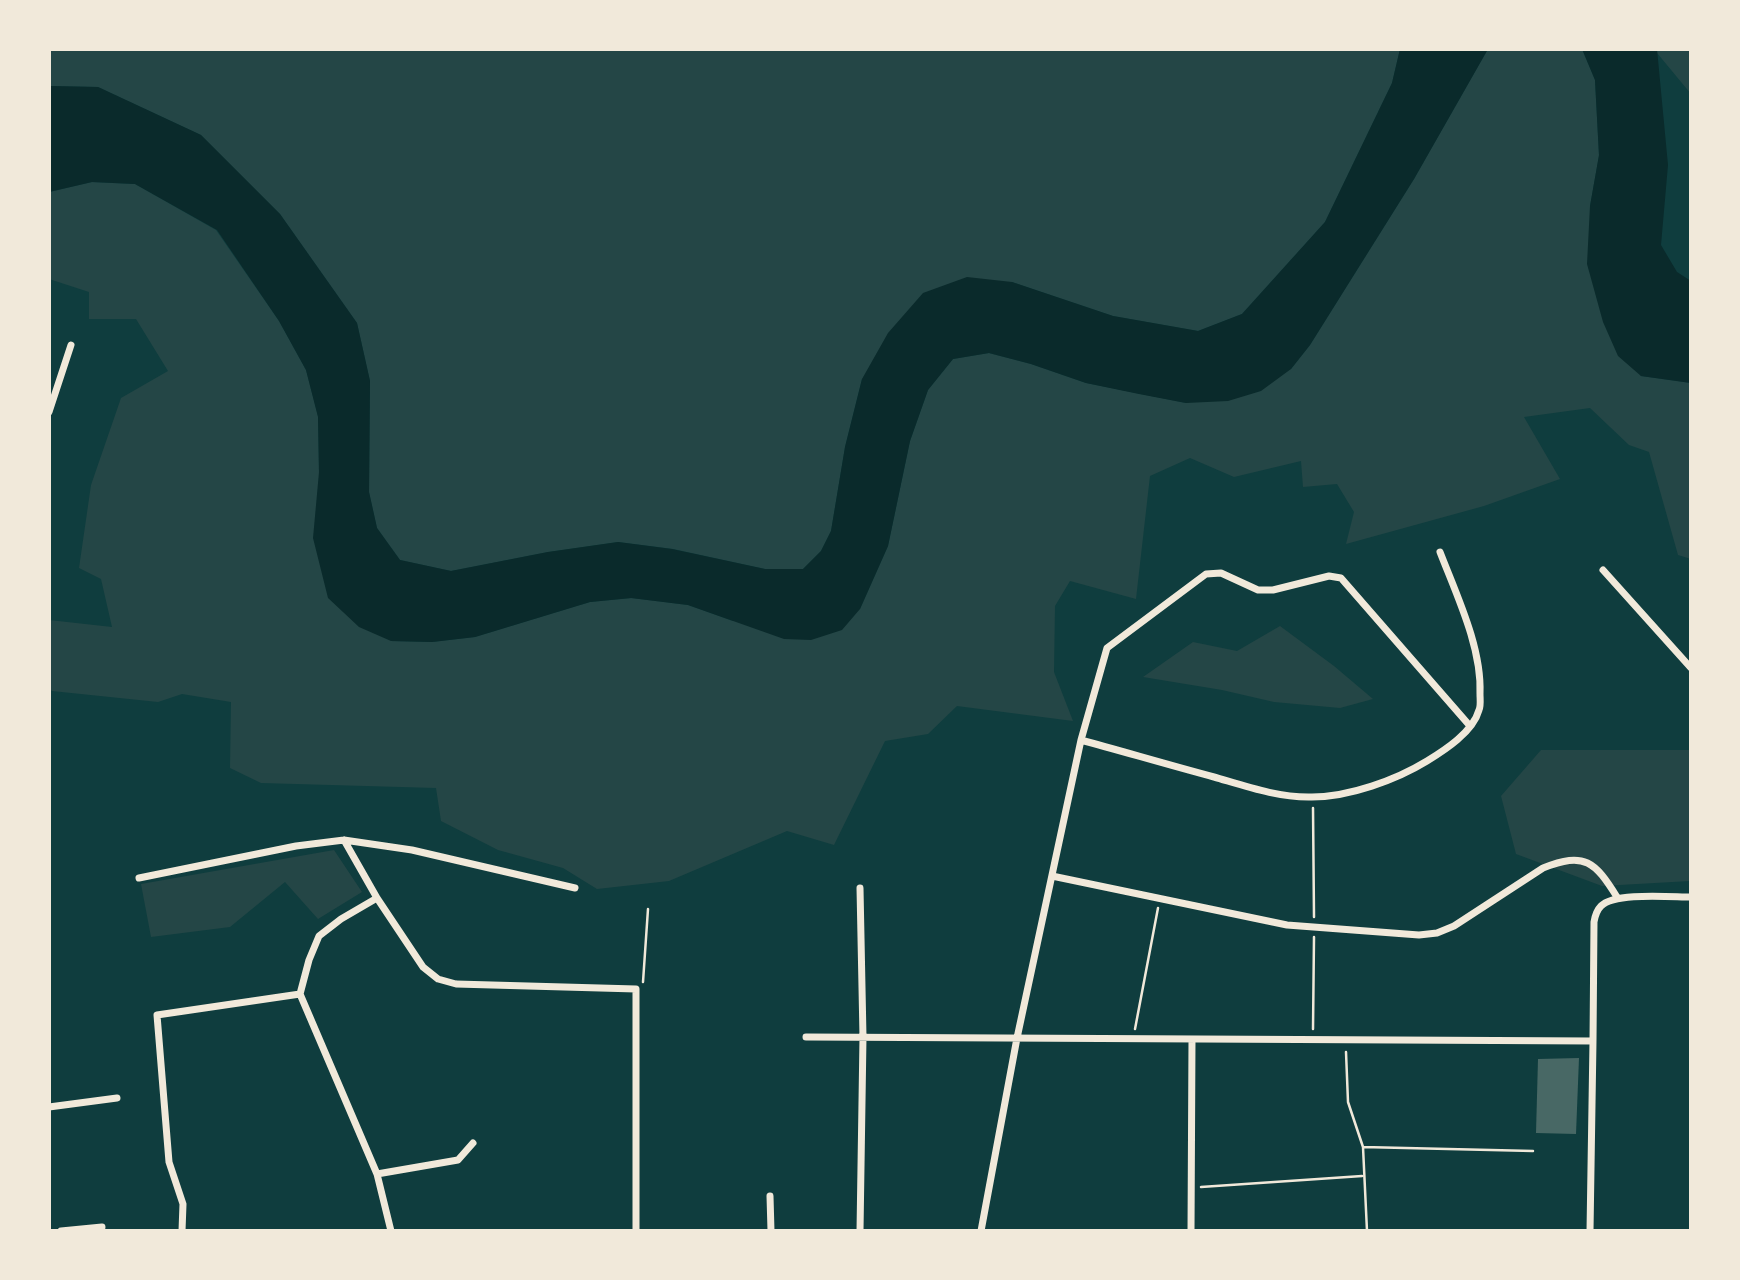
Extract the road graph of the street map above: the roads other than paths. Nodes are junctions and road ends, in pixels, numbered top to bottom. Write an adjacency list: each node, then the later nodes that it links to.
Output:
1 (71, 345): 2 (street)
2 (49, 412)
3 (1440, 552): 6 (street)
4 (1603, 570): 5 (street)
5 (1691, 668)
6 (1470, 726): 7 (street); 7 (street)
7 (1081, 740): 9 (street)
8 (344, 839): 10 (street); 11 (street); 15 (street)
9 (1052, 876): 13 (street); 19 (street)
10 (139, 878)
11 (575, 888)
12 (860, 888): 18 (street)
13 (1617, 897): 14 (street); 21 (street)
14 (1691, 897)
15 (377, 898): 16 (street); 31 (street)
16 (300, 994): 25 (street); 29 (street)
17 (806, 1037): 18 (street)
18 (863, 1037): 19 (street); 33 (street)
19 (1017, 1038): 20 (street); 34 (street)
20 (1192, 1039): 21 (street); 35 (street)
21 (1594, 1041): 36 (street)
22 (117, 1098): 23 (street)
23 (49, 1107)
24 (473, 1143): 25 (street)
25 (377, 1174): 30 (street)
26 (770, 1196): 32 (street)
27 (102, 1227): 28 (street)
28 (61, 1231)
29 (182, 1231)
30 (391, 1231)
31 (636, 1231)
32 (771, 1231)
33 (860, 1231)
34 (981, 1231)
35 (1191, 1231)
36 (1590, 1231)

